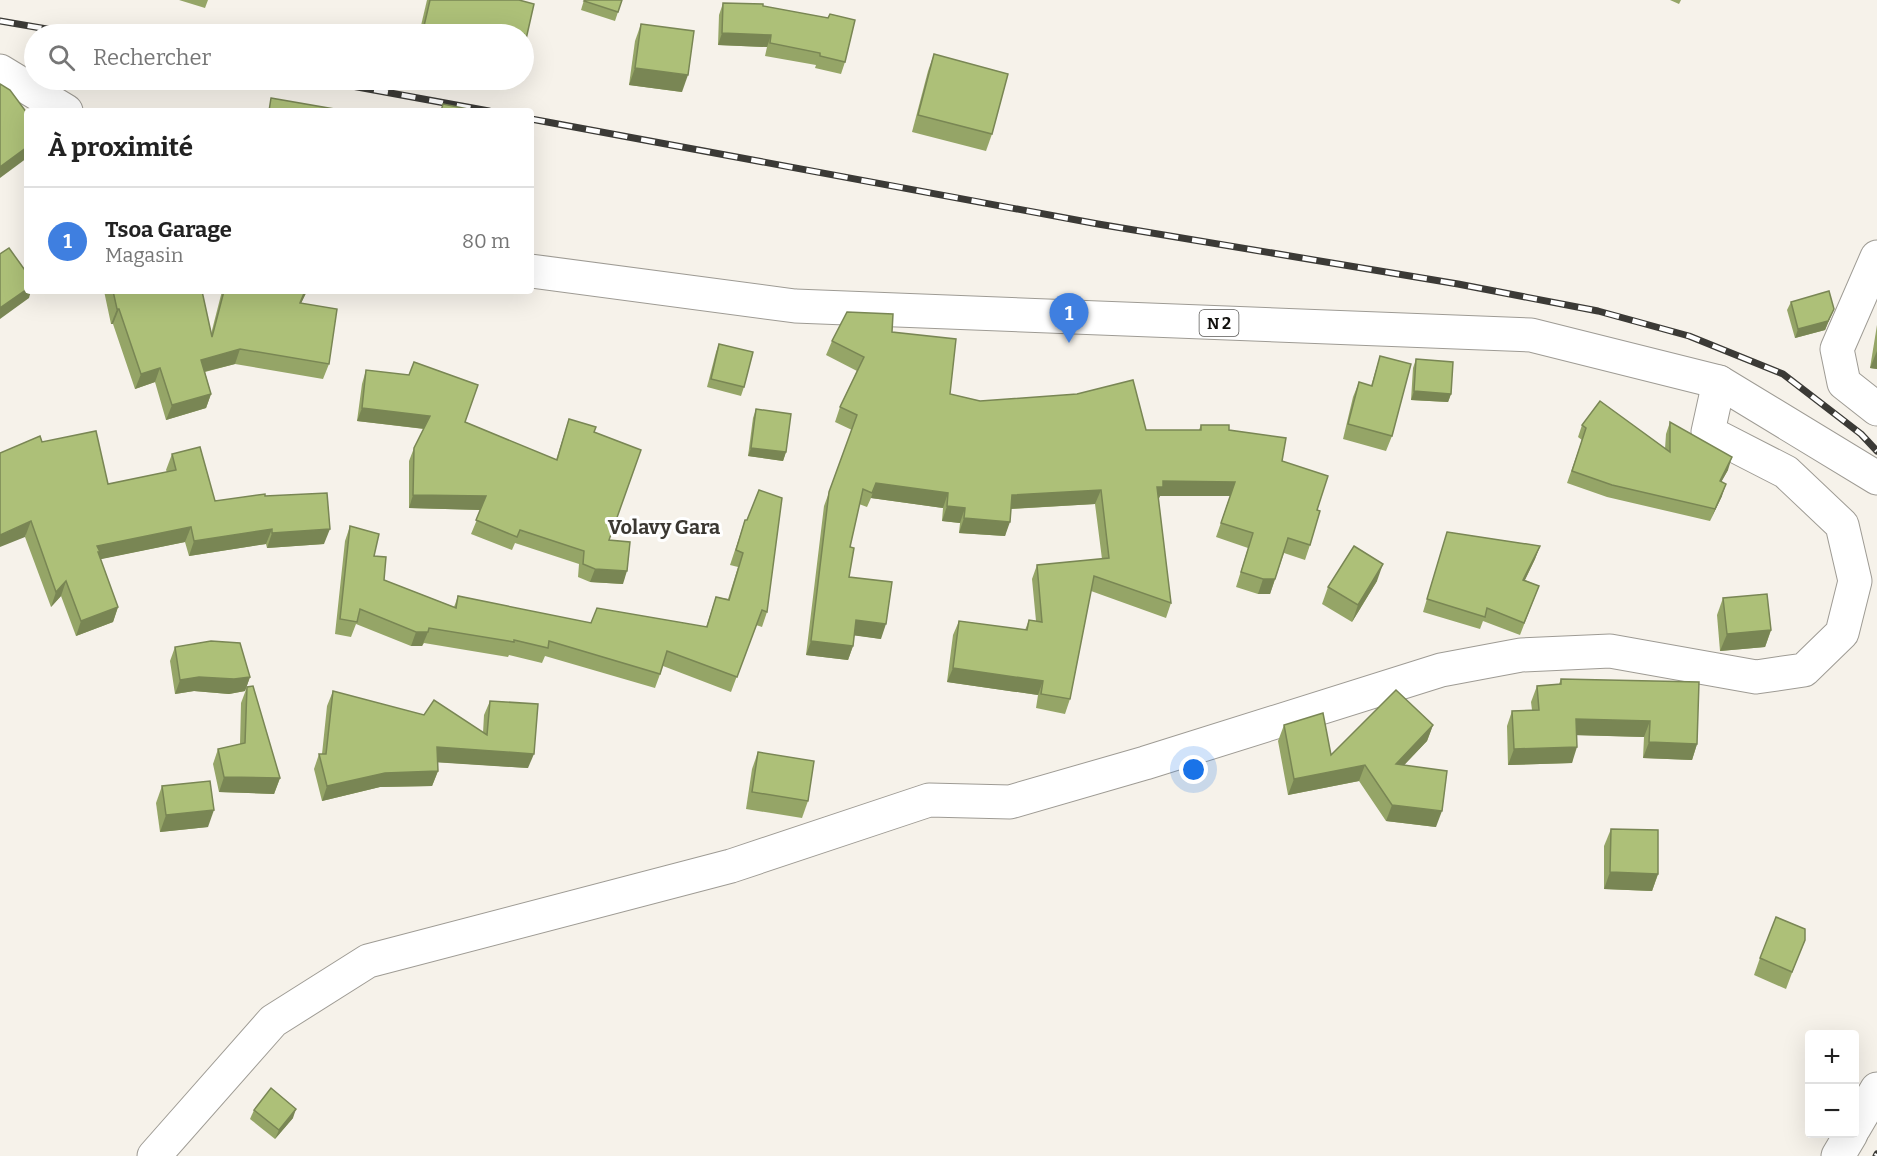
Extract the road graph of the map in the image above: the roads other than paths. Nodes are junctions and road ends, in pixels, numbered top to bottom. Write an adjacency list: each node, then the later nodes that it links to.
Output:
1 (0, 71): 2 (street)
2 (24, 86)
3 (31, 90): 4 (street)
4 (61, 108)
5 (1877, 256): 8 (street)
6 (534, 272): 7 (street, N 2)
7 (1719, 382): 9 (street, N 2); 13 (street)
8 (1877, 409)
9 (1877, 478)
10 (1877, 1089): 11 (street)
11 (1859, 1120)
12 (1849, 1138): 14 (street)
13 (154, 1156)
14 (1838, 1156)

